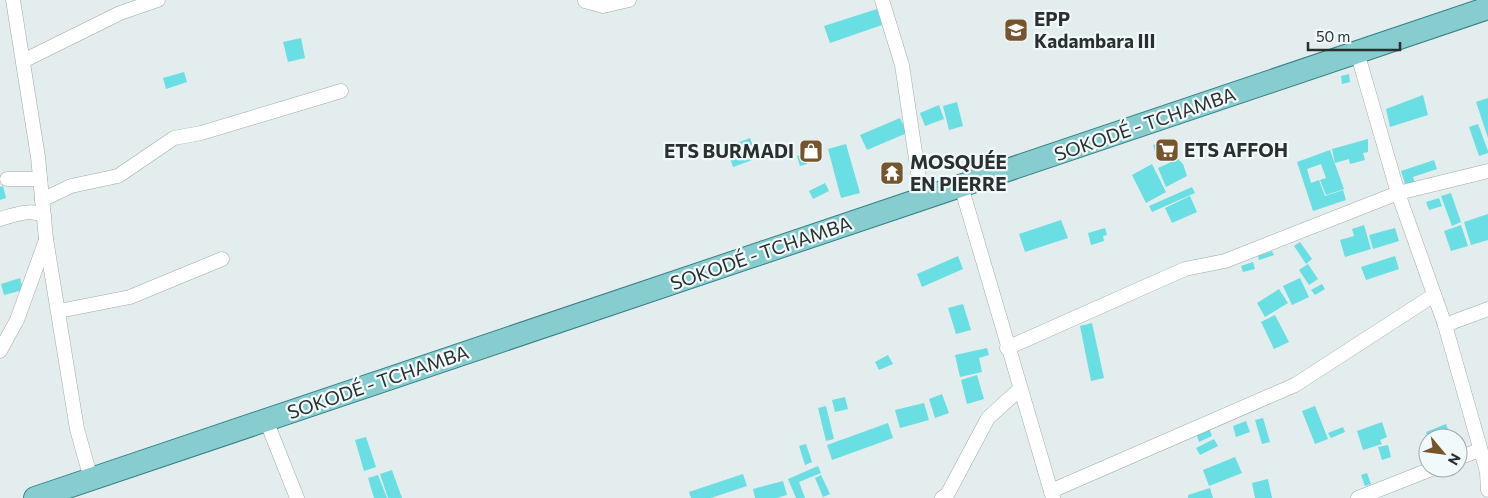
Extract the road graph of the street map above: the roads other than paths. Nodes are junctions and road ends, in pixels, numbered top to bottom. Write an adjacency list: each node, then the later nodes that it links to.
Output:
1 (13, 0): 8 (street)
2 (158, 0): 8 (street)
3 (629, 0): 5 (street)
4 (882, 0): 15 (street)
5 (585, 1)
6 (1488, 8): 7 (main road, SOKODÉ - TCHAMBA)
7 (1357, 52): 13 (main road, SOKODÉ - TCHAMBA); 14 (street)
8 (23, 61): 12 (street)
9 (341, 91): 16 (street)
10 (1488, 171): 14 (street)
11 (7, 179): 12 (street)
12 (40, 179): 16 (street)
13 (961, 186): 15 (main road, SOKODÉ - TCHAMBA); 25 (street)
14 (1398, 193): 21 (street); 25 (street)
15 (922, 198): 28 (main road, SOKODÉ - TCHAMBA)
16 (42, 200): 17 (street)
17 (44, 216): 18 (street); 19 (street)
18 (0, 220)
19 (46, 239): 23 (street); 26 (street)
20 (222, 259): 23 (street)
21 (1434, 295): 24 (street); 34 (street)
22 (1488, 309): 24 (street)
23 (59, 312): 32 (street)
24 (1445, 325): 29 (street)
25 (1007, 348): 27 (street)
26 (0, 351)
27 (1020, 389): 34 (street); 37 (street)
28 (266, 420): 32 (main road, SOKODÉ - TCHAMBA); 36 (street)
29 (1480, 450): 30 (street); 33 (street)
30 (1468, 454)
31 (1418, 474): 38 (street)
32 (92, 479): 35 (main road, SOKODÉ - TCHAMBA)
33 (1488, 490)
34 (1052, 495)
35 (45, 496)
36 (297, 498)
37 (942, 498)
38 (1358, 498)

